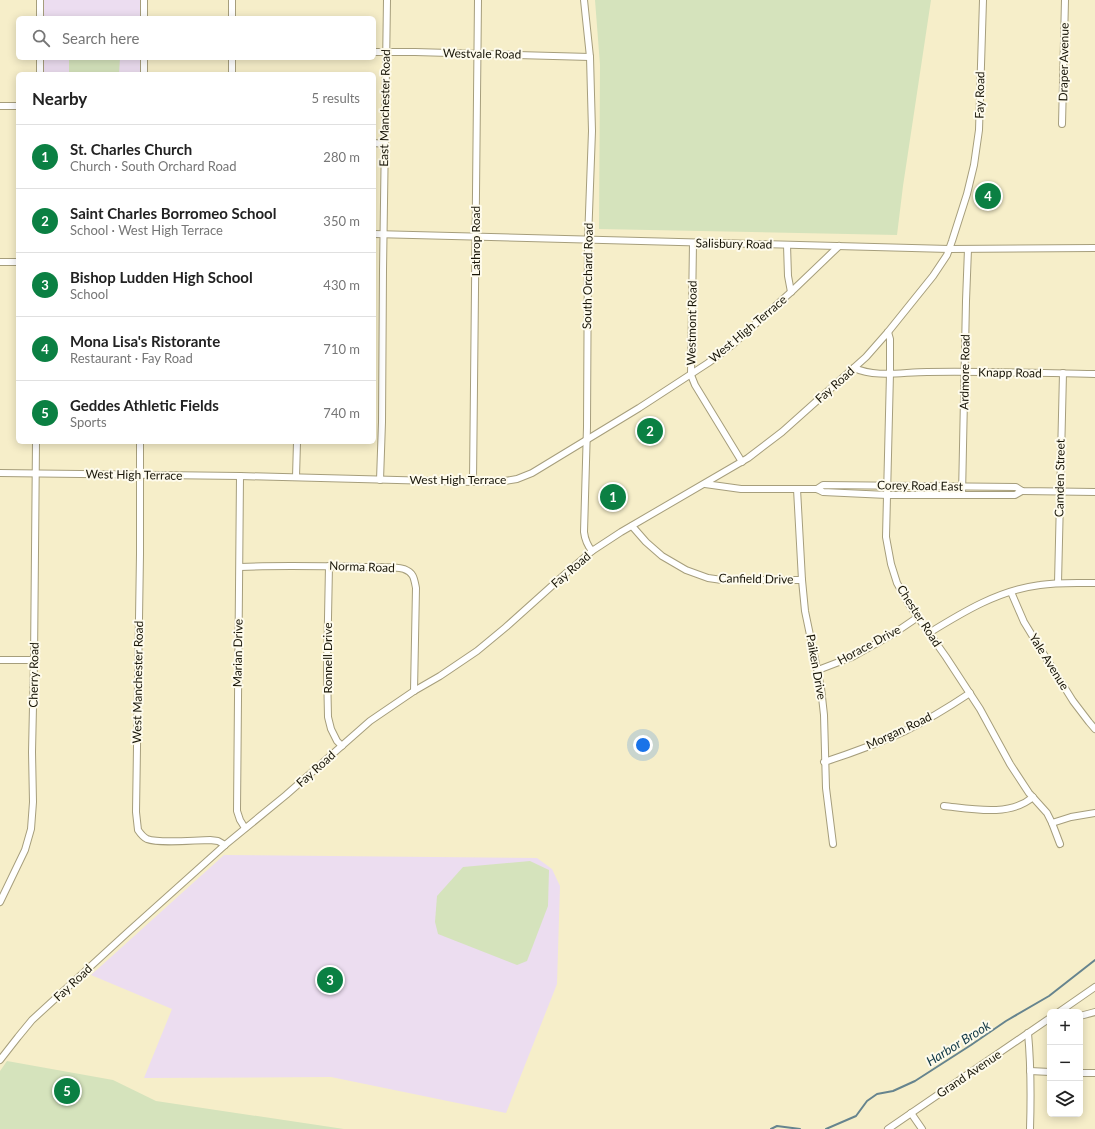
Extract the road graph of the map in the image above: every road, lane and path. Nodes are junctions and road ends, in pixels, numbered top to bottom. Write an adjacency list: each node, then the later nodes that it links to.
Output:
1 (40, 0): 9 (street)
2 (144, 0): 10 (street)
3 (232, 0): 11 (street)
4 (387, 0): 13 (street, East Manchester Road)
5 (478, 0): 14 (street, Lathrop Road)
6 (584, 0): 15 (street, South Orchard Road)
7 (983, 0): 35 (street, Fay Road)
8 (1065, 0): 24 (street, Draper Avenue)
9 (40, 16)
10 (144, 16)
11 (232, 16)
12 (376, 52): 13 (street, Westvale Road)
13 (386, 52): 14 (street, Westvale Road); 26 (street, East Manchester Road)
14 (478, 54): 15 (street, Westvale Road); 29 (street, Lathrop Road)
15 (590, 57): 30 (street, South Orchard Road)
16 (40, 60): 19 (street)
17 (144, 60): 20 (street)
18 (232, 60): 21 (street)
19 (40, 72)
20 (144, 72)
21 (232, 72)
22 (0, 106): 23 (street)
23 (16, 106)
24 (1062, 124)
25 (376, 143): 26 (street)
26 (385, 144): 28 (street, East Manchester Road)
27 (376, 234): 28 (street, Salisbury Road)
28 (384, 234): 29 (street, Salisbury Road); 57 (street, East Manchester Road)
29 (476, 237): 30 (street, Salisbury Road); 58 (street, Lathrop Road)
30 (588, 240): 31 (street, Salisbury Road); 47 (street, South Orchard Road)
31 (693, 243): 32 (street, Salisbury Road); 46 (street, Westmont Road)
32 (787, 245): 33 (street, Salisbury Road); 39 (street)
33 (839, 246): 35 (street, Salisbury Road); 39 (street, West High Terrace)
34 (1095, 248): 36 (street, Salisbury Road)
35 (950, 249): 36 (street, Salisbury Road); 40 (street, Fay Road)
36 (968, 249): 42 (street, Ardmore Road)
37 (0, 262): 38 (street)
38 (16, 262)
39 (791, 292): 46 (street, West High Terrace)
40 (888, 332): 41 (street, Fay Road); 43 (street, Chester Road)
41 (854, 368): 43 (street, Knapp Road); 51 (street, Fay Road)
42 (965, 372): 43 (street, Knapp Road); 44 (street, Knapp Road); 61 (street, Ardmore Road)
43 (890, 373): 60 (street, Chester Road)
44 (1062, 373): 45 (street, Knapp Road); 65 (street, Camden Street)
45 (1095, 374)
46 (691, 375): 47 (street, West High Terrace); 51 (street, Westmont Road)
47 (587, 439): 58 (street, West High Terrace); 70 (street, South Orchard Road)
48 (36, 444): 53 (street, Cherry Road)
49 (140, 444): 54 (street, West Manchester Road)
50 (297, 444): 56 (street)
51 (742, 462): 59 (street, Fay Road)
52 (0, 473): 53 (street, West High Terrace)
53 (36, 474): 54 (street, West High Terrace); 80 (street, Cherry Road)
54 (140, 475): 55 (street, West High Terrace); 96 (street, West Manchester Road)
55 (240, 476): 56 (street, West High Terrace); 72 (street, Marian Drive)
56 (296, 477): 57 (street, West High Terrace)
57 (380, 480): 58 (street, West High Terrace)
58 (473, 482)
59 (705, 484): 62 (street, Corey Road East); 69 (street, Fay Road)
60 (888, 485): 61 (street, Corey Road East); 63 (street, Corey Road East); 67 (street, Chester Road)
61 (963, 486): 64 (street, Corey Road East); 68 (street, Ardmore Road)
62 (797, 489): 63 (street, Corey Road East); 73 (street, Paiken Drive)
63 (817, 489): 67 (street, Corey Road East)
64 (1022, 491): 65 (street, Corey Road East); 68 (street, Corey Road East)
65 (1060, 492): 66 (street, Corey Road East); 74 (street, Camden Street)
66 (1095, 492)
67 (887, 495): 68 (street, Corey Road East); 77 (street, Chester Road)
68 (962, 495)
69 (632, 526): 70 (street, Fay Road); 73 (street, Canfield Drive)
70 (592, 551): 82 (street, Fay Road)
71 (329, 566): 72 (street, Norma Road); 82 (street, Norma Road); 87 (street, Ronnell Drive)
72 (240, 567): 93 (street, Marian Drive)
73 (802, 580): 81 (street, Paiken Drive)
74 (1058, 583): 75 (street); 76 (street)
75 (1095, 583)
76 (1011, 592): 78 (street); 85 (street, Yale Avenue)
77 (918, 617): 78 (street, Chester Road); 81 (street, Horace Drive)
78 (929, 633): 83 (street, Chester Road)
79 (0, 660): 80 (street)
80 (34, 660): 97 (street, Cherry Road)
81 (818, 670): 88 (street, Paiken Drive)
82 (414, 691): 87 (street, Fay Road)
83 (970, 693): 88 (street, Morgan Road); 89 (street, Chester Road)
84 (1095, 718): 85 (street)
85 (1089, 722): 86 (street, Yale Avenue)
86 (1095, 729)
87 (342, 746): 93 (street, Fay Road)
88 (824, 762): 94 (street, Paiken Drive)
89 (1033, 797): 90 (street); 92 (street, Chester Road)
90 (944, 806)
91 (1095, 813): 92 (street)
92 (1052, 823): 95 (street, Chester Road)
93 (246, 828): 96 (street, Fay Road)
94 (833, 844)
95 (1060, 844)
96 (225, 845): 106 (street, Fay Road)
97 (0, 902)
98 (1095, 987): 99 (street)
99 (1069, 1005): 100 (street); 101 (street)
100 (1063, 1009)
101 (1071, 1009)
102 (1095, 1012): 103 (street)
103 (1083, 1015)
104 (1047, 1020): 105 (street, Grand Avenue)
105 (1028, 1033): 107 (street); 111 (street, Grand Avenue)
106 (0, 1060)
107 (1030, 1071): 108 (street); 114 (street)
108 (1047, 1072)
109 (1083, 1073): 110 (street)
110 (1095, 1073)
111 (911, 1113): 112 (street, Grand Avenue); 113 (street)
112 (888, 1129)
113 (922, 1129)
114 (1030, 1129)

